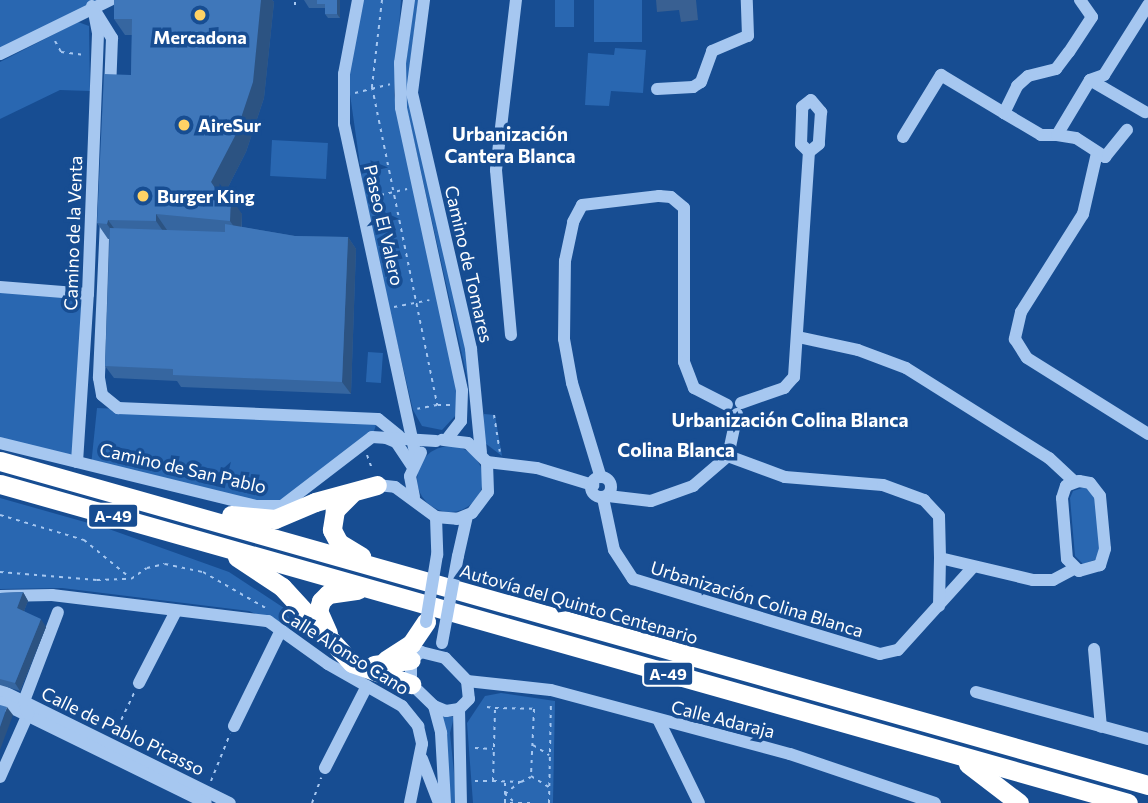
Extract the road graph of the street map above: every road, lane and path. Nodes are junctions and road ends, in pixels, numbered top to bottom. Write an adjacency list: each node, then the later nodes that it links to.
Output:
1 (110, 0): 12 (street)
2 (295, 0): 10 (path)
3 (358, 0): 22 (street, Paseo El Valero)
4 (382, 0): 20 (path)
5 (409, 0): 19 (street, Camino de Tomares)
6 (424, 0): 56 (street, Camino de Tomares)
7 (516, 0): 40 (street)
8 (747, 0): 21 (street)
9 (1080, 0): 24 (street)
10 (295, 5)
11 (1148, 5): 18 (street)
12 (92, 6): 13 (street); 14 (street, Camino de la Venta); 15 (street)
13 (48, 28): 16 (street); 17 (path)
14 (98, 37): 15 (street); 17 (street, Camino de la Venta)
15 (112, 38): 30 (street)
16 (0, 54)
17 (97, 56): 36 (street, Camino de la Venta)
18 (1090, 80): 23 (street); 26 (street)
19 (398, 83): 20 (path); 31 (street, Camino de Tomares)
20 (372, 87): 22 (path); 32 (path)
21 (657, 89)
22 (343, 97): 34 (street, Paseo El Valero)
23 (1145, 112)
24 (1004, 113): 26 (street); 27 (street)
25 (1127, 130): 29 (street)
26 (1057, 135): 29 (street)
27 (902, 137)
28 (809, 152): 41 (street)
29 (1097, 153): 47 (street)
30 (108, 157)
31 (418, 188): 32 (path); 37 (street, Camino de Tomares)
32 (391, 192): 34 (path); 38 (path)
33 (107, 199): 49 (street)
34 (359, 201): 39 (street, Paseo El Valero)
35 (0, 287): 36 (street)
36 (88, 294): 58 (street, Camino de la Venta)
37 (444, 297): 38 (path); 43 (street, Camino de Tomares)
38 (414, 303): 39 (path); 42 (path)
39 (384, 309): 45 (street, Paseo El Valero)
40 (511, 335)
41 (798, 337): 44 (street); 63 (street)
42 (437, 405): 43 (path); 45 (path)
43 (461, 406): 51 (street, Camino de Tomares)
44 (735, 407): 55 (street); 62 (street)
45 (408, 411): 50 (street, Paseo El Valero)
46 (494, 415): 54 (path)
47 (1148, 434)
48 (380, 435): 49 (street); 53 (street, Camino de San Pablo); 59 (street)
49 (399, 436): 50 (street)
50 (415, 439): 51 (street); 59 (street, Paseo El Valero)
51 (441, 440): 56 (street); 59 (street)
52 (0, 443): 58 (street, Camino de San Pablo)
53 (364, 444): 58 (street, Camino de San Pablo); 65 (path)
54 (500, 455)
55 (728, 456): 67 (street); 73 (street)
56 (484, 457): 60 (street); 61 (street)
57 (0, 461): 68 (highway, Autovía del Quinto Centenario / A-49)
58 (77, 462)
59 (413, 464): 65 (street); 66 (street)
60 (513, 464): 61 (street); 62 (street)
61 (491, 479): 70 (street)
62 (596, 480): 67 (street)
63 (1074, 481): 75 (street); 75 (street)
64 (0, 484): 72 (highway, A-49)
65 (367, 487): 66 (street); 68 (highway); 77 (highway)
66 (414, 497): 71 (street)
67 (606, 497): 83 (street, Urbanización Colina Blanca)
68 (137, 500): 77 (highway, Autovía del Quinto Centenario / A-49)
69 (0, 515): 78 (path)
70 (467, 516): 71 (street); 91 (street, bridge)
71 (436, 517): 87 (street, bridge)
72 (226, 548): 79 (highway, A-49); 95 (highway)
73 (940, 558): 74 (street); 83 (street)
74 (973, 567): 75 (street); 83 (street, Urbanización Colina Blanca)
75 (1074, 569)
76 (0, 572): 78 (path)
77 (388, 572): 126 (highway, Autovía del Quinto Centenario / A-49)
78 (131, 579): 86 (path)
79 (366, 588): 92 (highway); 117 (highway, A-49)
80 (52, 595): 81 (street, Calle Alonso Cano); 82 (street, Calle Alonso Cano); 85 (street)
81 (0, 596)
82 (82, 599): 84 (street, Calle Alonso Cano); 85 (street)
83 (939, 606)
84 (176, 611): 86 (street, Calle Alonso Cano); 94 (street)
85 (58, 612): 104 (street)
86 (268, 621): 88 (street, Calle Alonso Cano)
87 (426, 622): 90 (street); 92 (highway)
88 (281, 630): 97 (street, Calle Alonso Cano); 109 (street)
89 (1094, 649): 110 (street)
90 (416, 656): 91 (street); 92 (highway); 95 (street)
91 (445, 658): 93 (street)
92 (372, 665)
93 (467, 681): 96 (street, Calle Adaraja); 101 (street)
94 (139, 683): 112 (path)
95 (411, 684): 103 (street)
96 (498, 685): 99 (street, Calle Adaraja); 101 (street)
97 (367, 686): 118 (street, Calle Alonso Cano); 119 (street)
98 (0, 690): 104 (street, Calle de Pablo Picasso)
99 (551, 690): 108 (street, Calle Adaraja); 116 (path)
100 (976, 692): 110 (street)
101 (469, 699): 107 (street)
102 (0, 702): 104 (street, Calle de Pablo Picasso)
103 (434, 706): 107 (street); 136 (street)
104 (26, 708): 112 (street, Calle de Pablo Picasso); 120 (street); 129 (street, Calle de Pablo Picasso)
105 (487, 708): 106 (path)
106 (495, 708): 113 (path); 115 (path)
107 (459, 709): 137 (street)
108 (659, 721): 130 (street, Calle Adaraja); 141 (street)
109 (234, 726): 129 (path)
110 (1101, 727): 111 (street)
111 (1148, 739)
112 (110, 744): 129 (street, Calle de Pablo Picasso)
113 (533, 744): 116 (path); 121 (path)
114 (475, 748): 115 (path)
115 (494, 749): 123 (path)
116 (550, 755): 127 (path)
117 (959, 757): 143 (highway); 144 (highway, A-49)
118 (422, 759): 134 (street, Calle Alonso Cano); 135 (street)
119 (325, 768): 133 (path)
120 (1, 772)
121 (531, 776): 125 (path); 127 (path)
122 (475, 781): 123 (path)
123 (493, 781): 124 (path)
124 (505, 781): 125 (path); 128 (path)
125 (521, 782): 128 (path)
126 (1148, 785)
127 (550, 788): 140 (path)
128 (505, 793): 131 (path); 138 (path)
129 (206, 798): 132 (street, Calle de Pablo Picasso)
130 (917, 800): 142 (street, Calle Adaraja)
131 (512, 802): 139 (path)
132 (230, 803)
133 (312, 803)
134 (410, 803)
135 (439, 803)
136 (445, 803)
137 (461, 803)
138 (505, 803)
139 (530, 803)
140 (550, 803)
141 (699, 803)
142 (935, 803)
143 (1019, 803)
144 (1128, 803)

